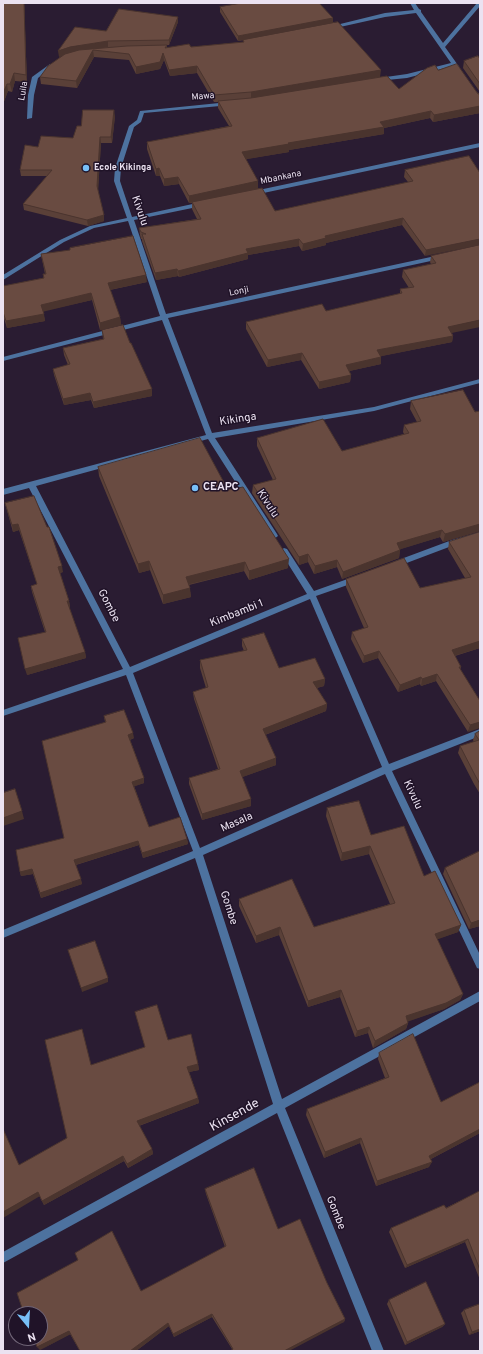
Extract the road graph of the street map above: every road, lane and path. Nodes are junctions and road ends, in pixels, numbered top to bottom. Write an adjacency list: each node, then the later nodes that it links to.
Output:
1 (412, 3): 3 (street)
2 (480, 3): 5 (street)
3 (418, 11): 4 (street); 5 (street)
4 (324, 29)
5 (443, 46): 7 (street)
6 (58, 61): 12 (street, Luila)
7 (454, 64): 8 (street); 9 (street)
8 (463, 75)
9 (369, 82)
10 (235, 103): 11 (street, Mawa)
11 (142, 112): 16 (street, Kivulu)
12 (28, 118)
13 (480, 145): 14 (street, Mbankana)
14 (247, 195)
15 (208, 203): 16 (street)
16 (130, 220): 18 (street); 19 (street, Kivulu)
17 (444, 256): 19 (street, Lonji)
18 (3, 278)
19 (164, 317): 20 (street, Lonji); 22 (street, Kivulu)
20 (3, 360)
21 (480, 381): 22 (street, Kikinga)
22 (210, 436): 23 (street, Kikinga); 28 (street, Kivulu)
23 (31, 484): 24 (street, Kikinga); 29 (street, Gombe)
24 (3, 492)
25 (480, 535): 26 (street)
26 (391, 566)
27 (362, 577): 28 (street, Kimbambi 1)
28 (312, 595): 29 (street, Kimbambi 1); 32 (street, Kivulu)
29 (128, 671): 30 (street, Kimbambi 1); 33 (street, Gombe)
30 (3, 712)
31 (480, 732): 32 (street, Masala)
32 (387, 769): 33 (street, Masala); 35 (street, Kivulu)
33 (198, 853): 34 (street, Masala); 37 (street, Gombe)
34 (3, 934)
35 (480, 965)
36 (480, 996): 37 (street, Kinsende)
37 (279, 1106): 38 (street, Kinsende); 39 (street, Gombe)
38 (3, 1258)
39 (378, 1351)

